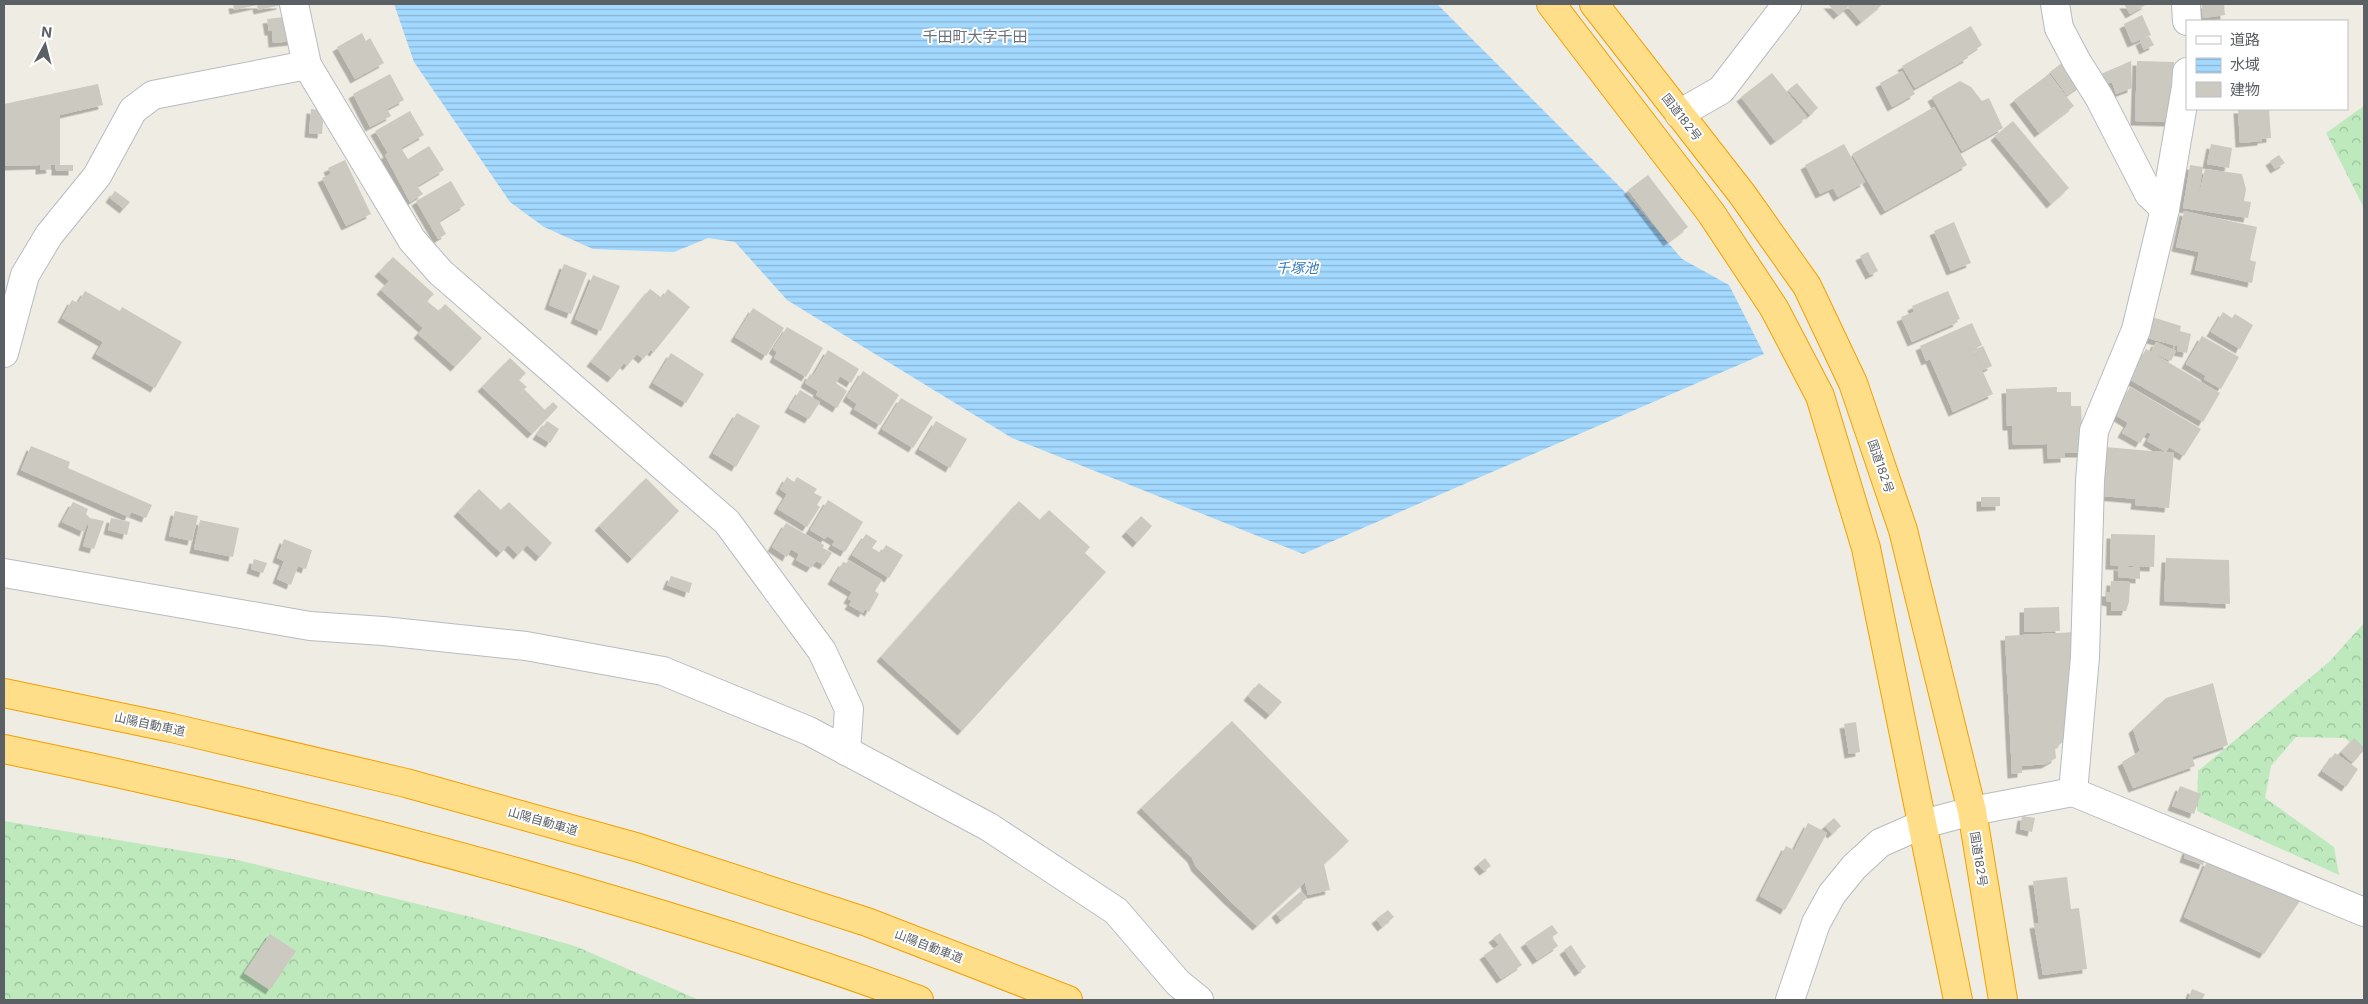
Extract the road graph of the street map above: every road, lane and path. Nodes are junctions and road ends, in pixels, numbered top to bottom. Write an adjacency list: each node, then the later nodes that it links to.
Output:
1 (294, 4): 8 (street)
2 (1551, 4): 19 (highway)
3 (1594, 4): 10 (highway, 国道182号)
4 (1787, 4): 10 (street)
5 (2055, 4): 11 (street)
6 (2186, 4): 7 (street)
7 (2188, 20)
8 (307, 65): 12 (street); 16 (street)
9 (2186, 87): 11 (street)
10 (1679, 114): 18 (highway, 国道182号)
11 (2165, 209): 17 (street)
12 (4, 353)
13 (4, 573): 16 (street)
14 (4, 693): 22 (highway, 山陽自動車道)
15 (4, 749): 21 (highway)
16 (846, 751): 23 (street)
17 (2073, 792): 18 (street); 20 (street)
18 (1972, 811): 19 (street); 26 (highway, 国道182号)
19 (1923, 824): 24 (street); 25 (highway)
20 (2364, 912)
21 (919, 1000)
22 (1068, 1000)
23 (1199, 1000)
24 (1790, 1000)
25 (1958, 1000)
26 (2003, 1000)

